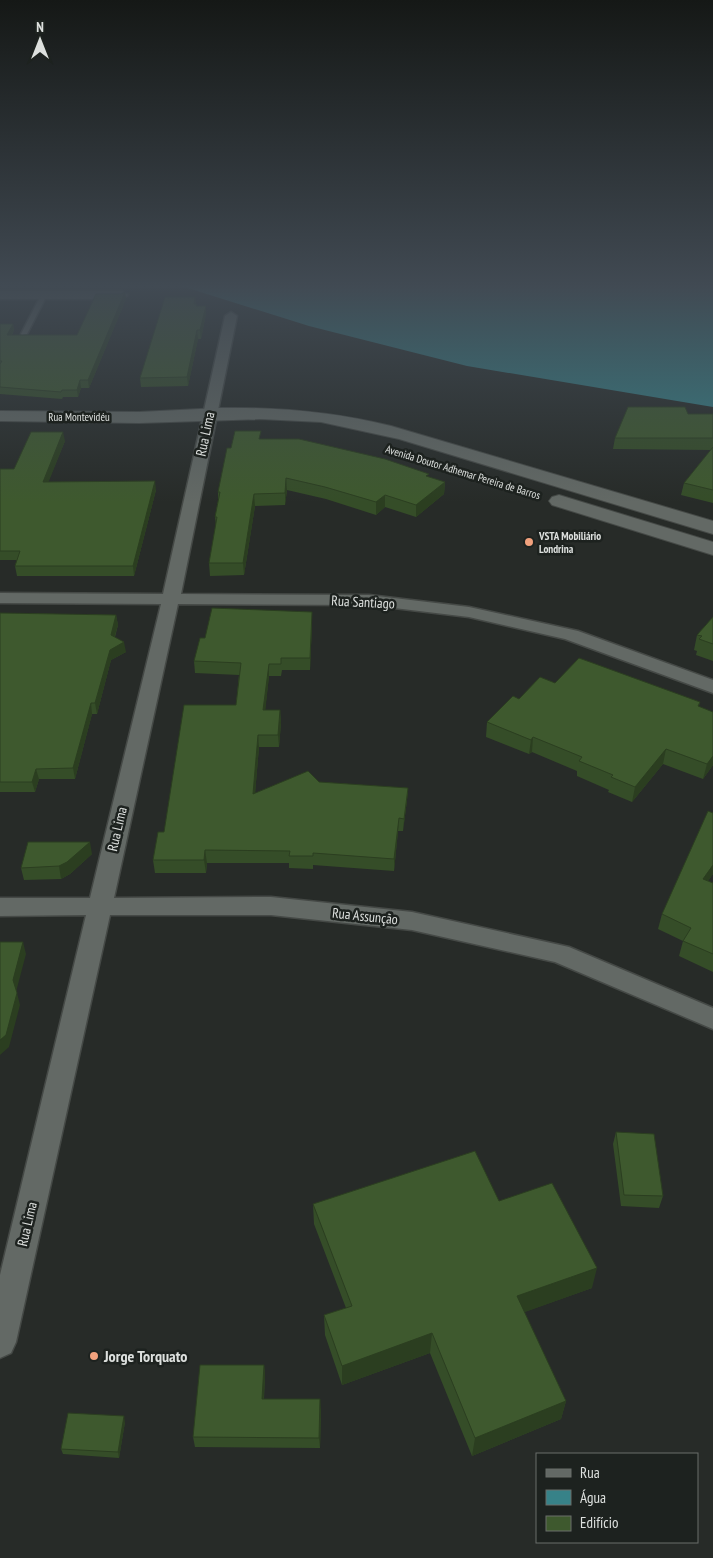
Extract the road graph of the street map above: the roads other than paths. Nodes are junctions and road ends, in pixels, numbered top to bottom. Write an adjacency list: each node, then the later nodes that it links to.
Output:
1 (222, 357): 3 (street, Rua Lima)
2 (0, 416): 3 (street, Rua Montevidéu)
3 (209, 418): 4 (street, Avenida Doutor Adhemar Pereira de Barros); 10 (street, Rua Lima)
4 (296, 422): 5 (street, Avenida Doutor Adhemar Pereira de Barros); 7 (street, Avenida Doutor Adhemar Pereira de Barros)
5 (461, 471)
6 (545, 497): 8 (street, Avenida Doutor Adhemar Pereira de Barros)
7 (713, 528)
8 (713, 549)
9 (0, 598): 10 (street, Rua Santiago)
10 (171, 598): 11 (street, Rua Santiago); 12 (street, Rua Lima)
11 (713, 687)
12 (99, 906): 13 (street, Rua Assunção); 14 (street, Rua Assunção); 15 (street, Rua Lima)
13 (0, 907)
14 (713, 1019)
15 (0, 1342)

